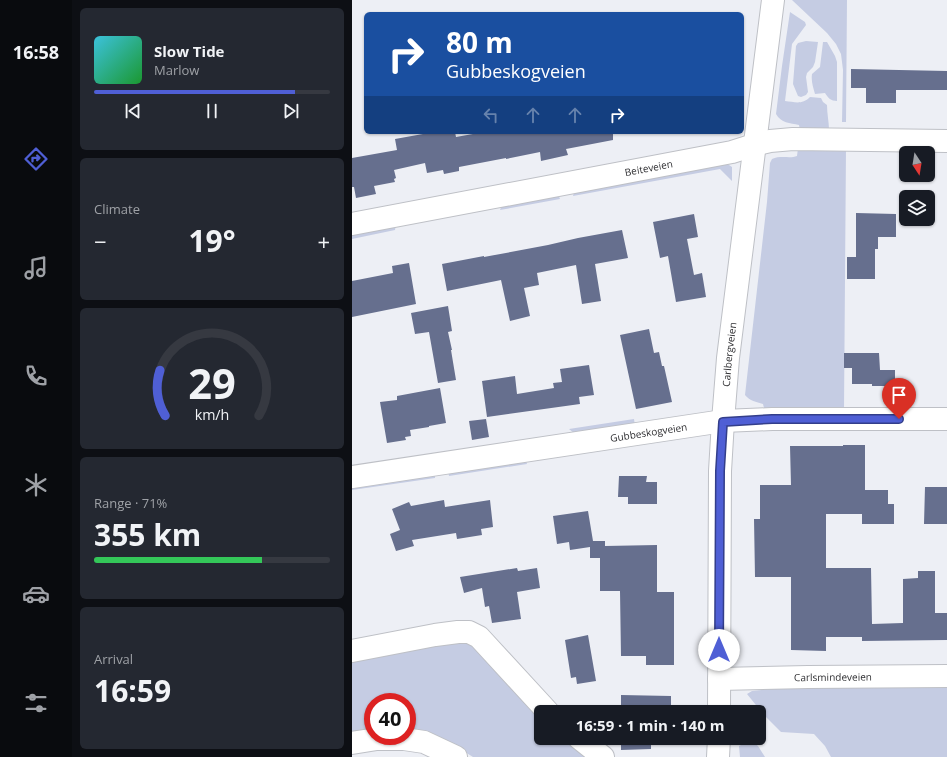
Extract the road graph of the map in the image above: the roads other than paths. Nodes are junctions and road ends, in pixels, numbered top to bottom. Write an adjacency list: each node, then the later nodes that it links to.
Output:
1 (773, 0): 3 (street, Carlbergveien)
2 (947, 141): 3 (street, Beiteveien)
3 (754, 144): 4 (street, Beiteveien); 6 (street, Carlbergveien)
4 (352, 224)
5 (947, 419): 6 (street, Gubbeskogveien)
6 (723, 422): 7 (street, Gubbeskogveien); 10 (street, Carlbergveien)
7 (352, 477)
8 (352, 651): 11 (street)
9 (947, 676): 10 (street, Carlsmindeveien)
10 (719, 679): 12 (street, Carlbergveien)
11 (542, 705)
12 (719, 705)
13 (352, 743): 16 (street)
14 (588, 745): 18 (street)
15 (719, 745): 19 (street)
16 (379, 748): 17 (street)
17 (456, 757)
18 (604, 757)
19 (718, 757)

